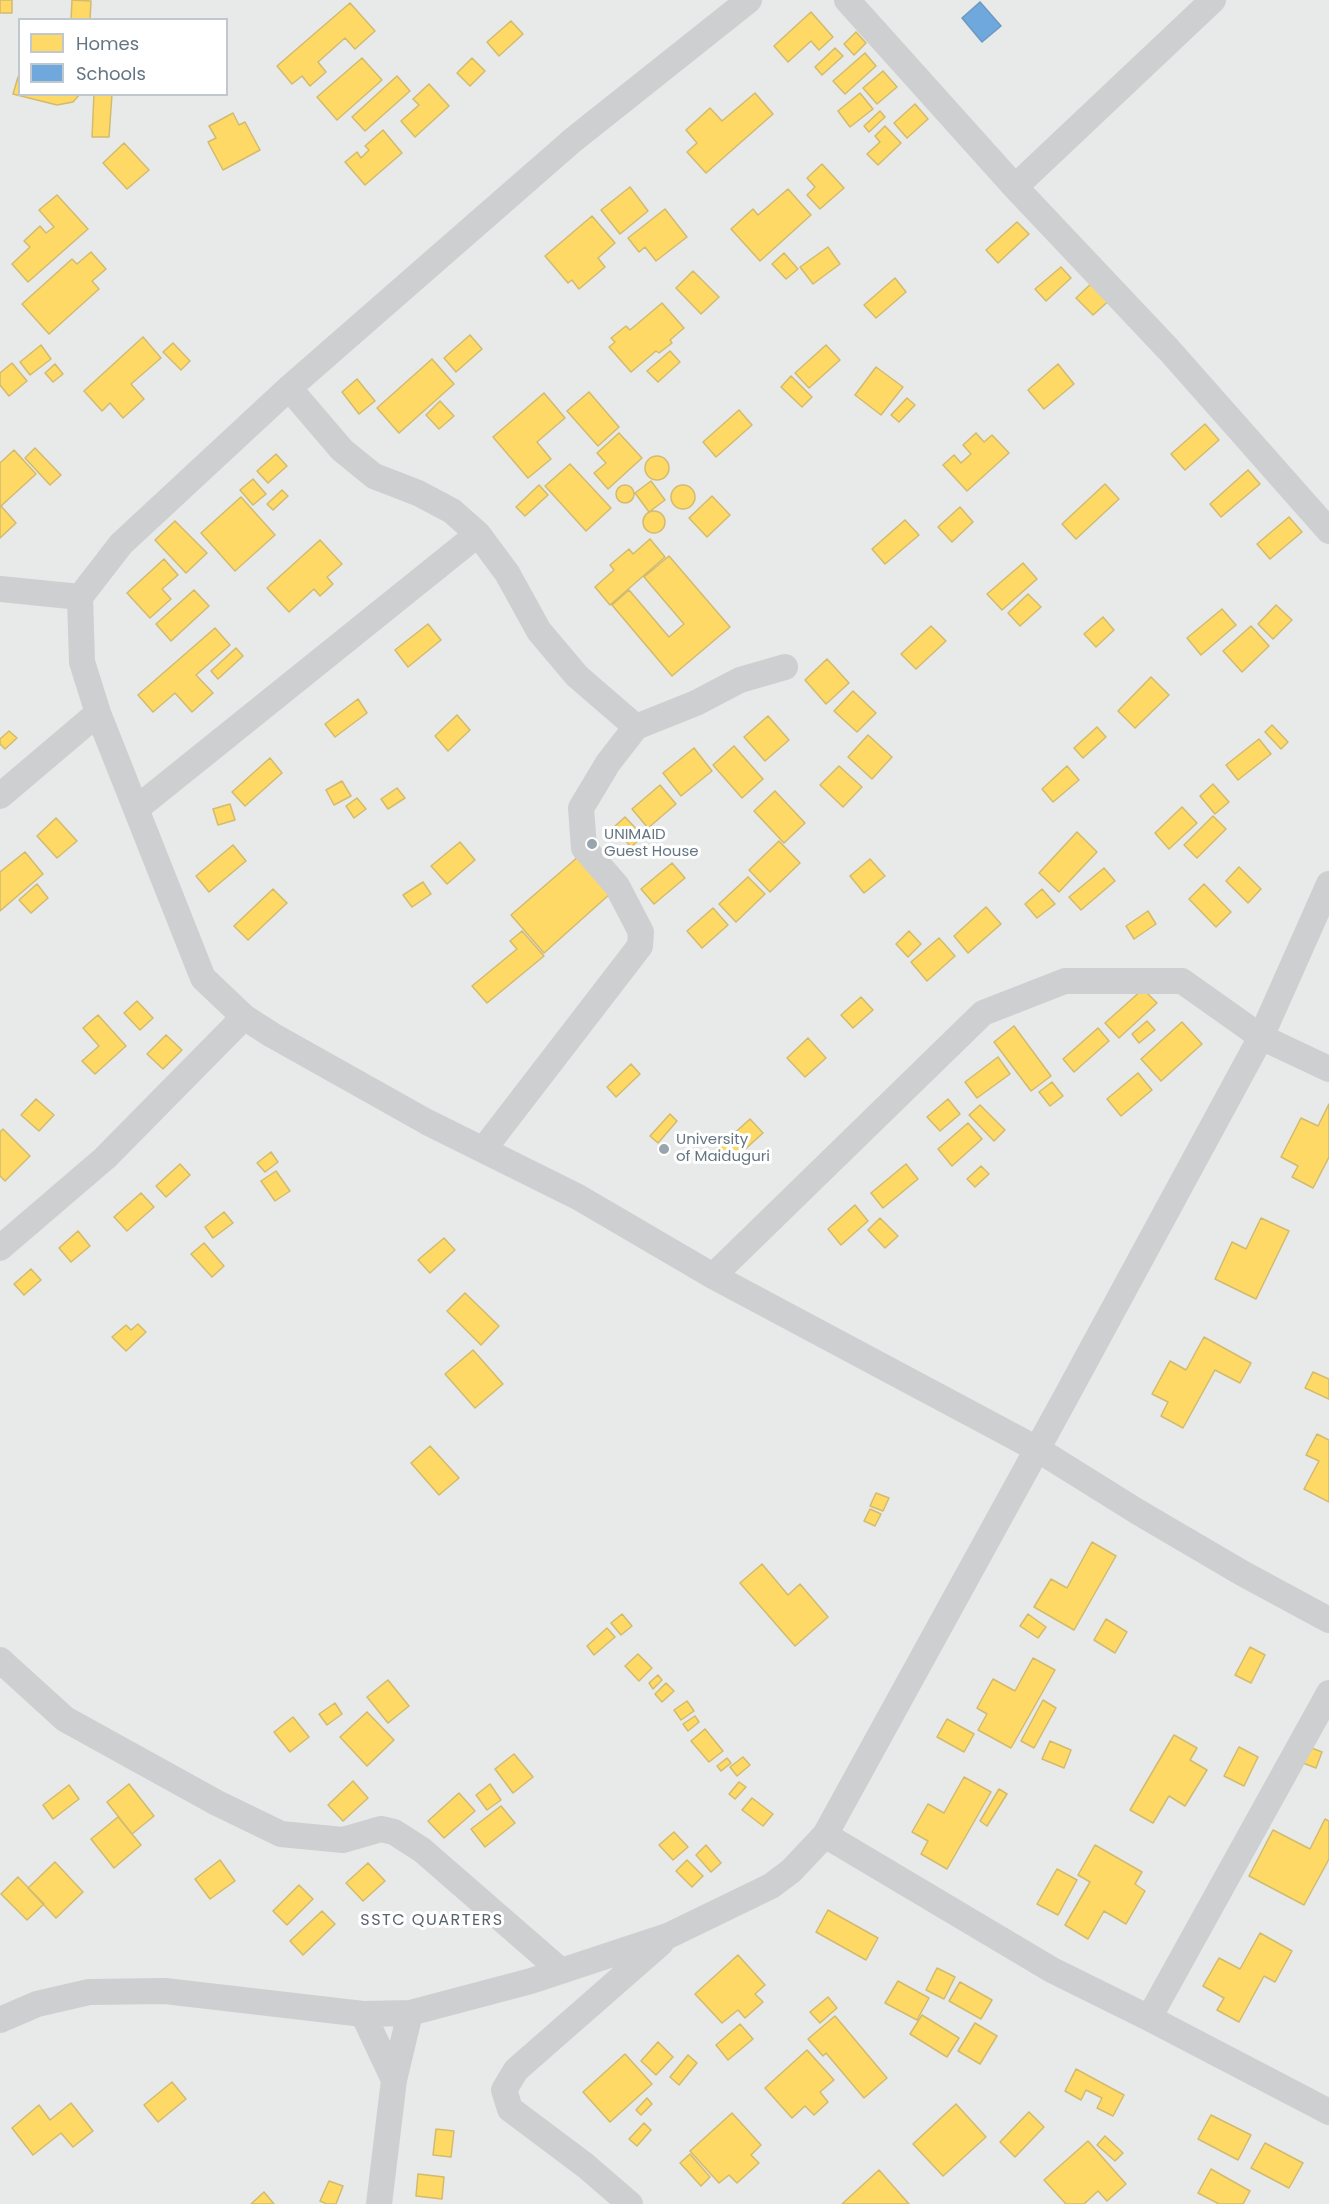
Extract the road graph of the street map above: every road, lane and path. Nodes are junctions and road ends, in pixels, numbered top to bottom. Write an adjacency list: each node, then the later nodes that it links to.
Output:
1 (749, 0): 5 (street)
2 (848, 0): 4 (street)
3 (1213, 0): 4 (street)
4 (1015, 186): 6 (street)
5 (289, 388): 7 (street); 9 (street)
6 (1329, 531)
7 (478, 534): 12 (street); 14 (street)
8 (0, 589): 9 (street)
9 (80, 597): 11 (street)
10 (784, 667): 12 (street)
11 (98, 713): 13 (street); 14 (street)
12 (636, 728): 19 (street)
13 (0, 796)
14 (136, 809): 16 (street)
15 (1329, 884): 17 (street)
16 (244, 1017): 19 (street); 20 (street)
17 (1261, 1037): 18 (street); 21 (street); 22 (street)
18 (1329, 1069)
19 (483, 1150): 21 (street)
20 (0, 1248)
21 (713, 1276): 22 (street)
22 (1037, 1449): 23 (street); 26 (street)
23 (1328, 1617)
24 (0, 1660): 28 (street)
25 (1329, 1693): 31 (street)
26 (825, 1835): 27 (street); 31 (street)
27 (670, 1935): 28 (street); 36 (street)
28 (560, 1970): 29 (street)
29 (411, 2013): 30 (street); 33 (street)
30 (363, 2014): 32 (street); 33 (street)
31 (1149, 2018): 34 (street)
32 (0, 2020)
33 (394, 2080): 35 (street)
34 (1329, 2112)
35 (379, 2204)
36 (630, 2204)

